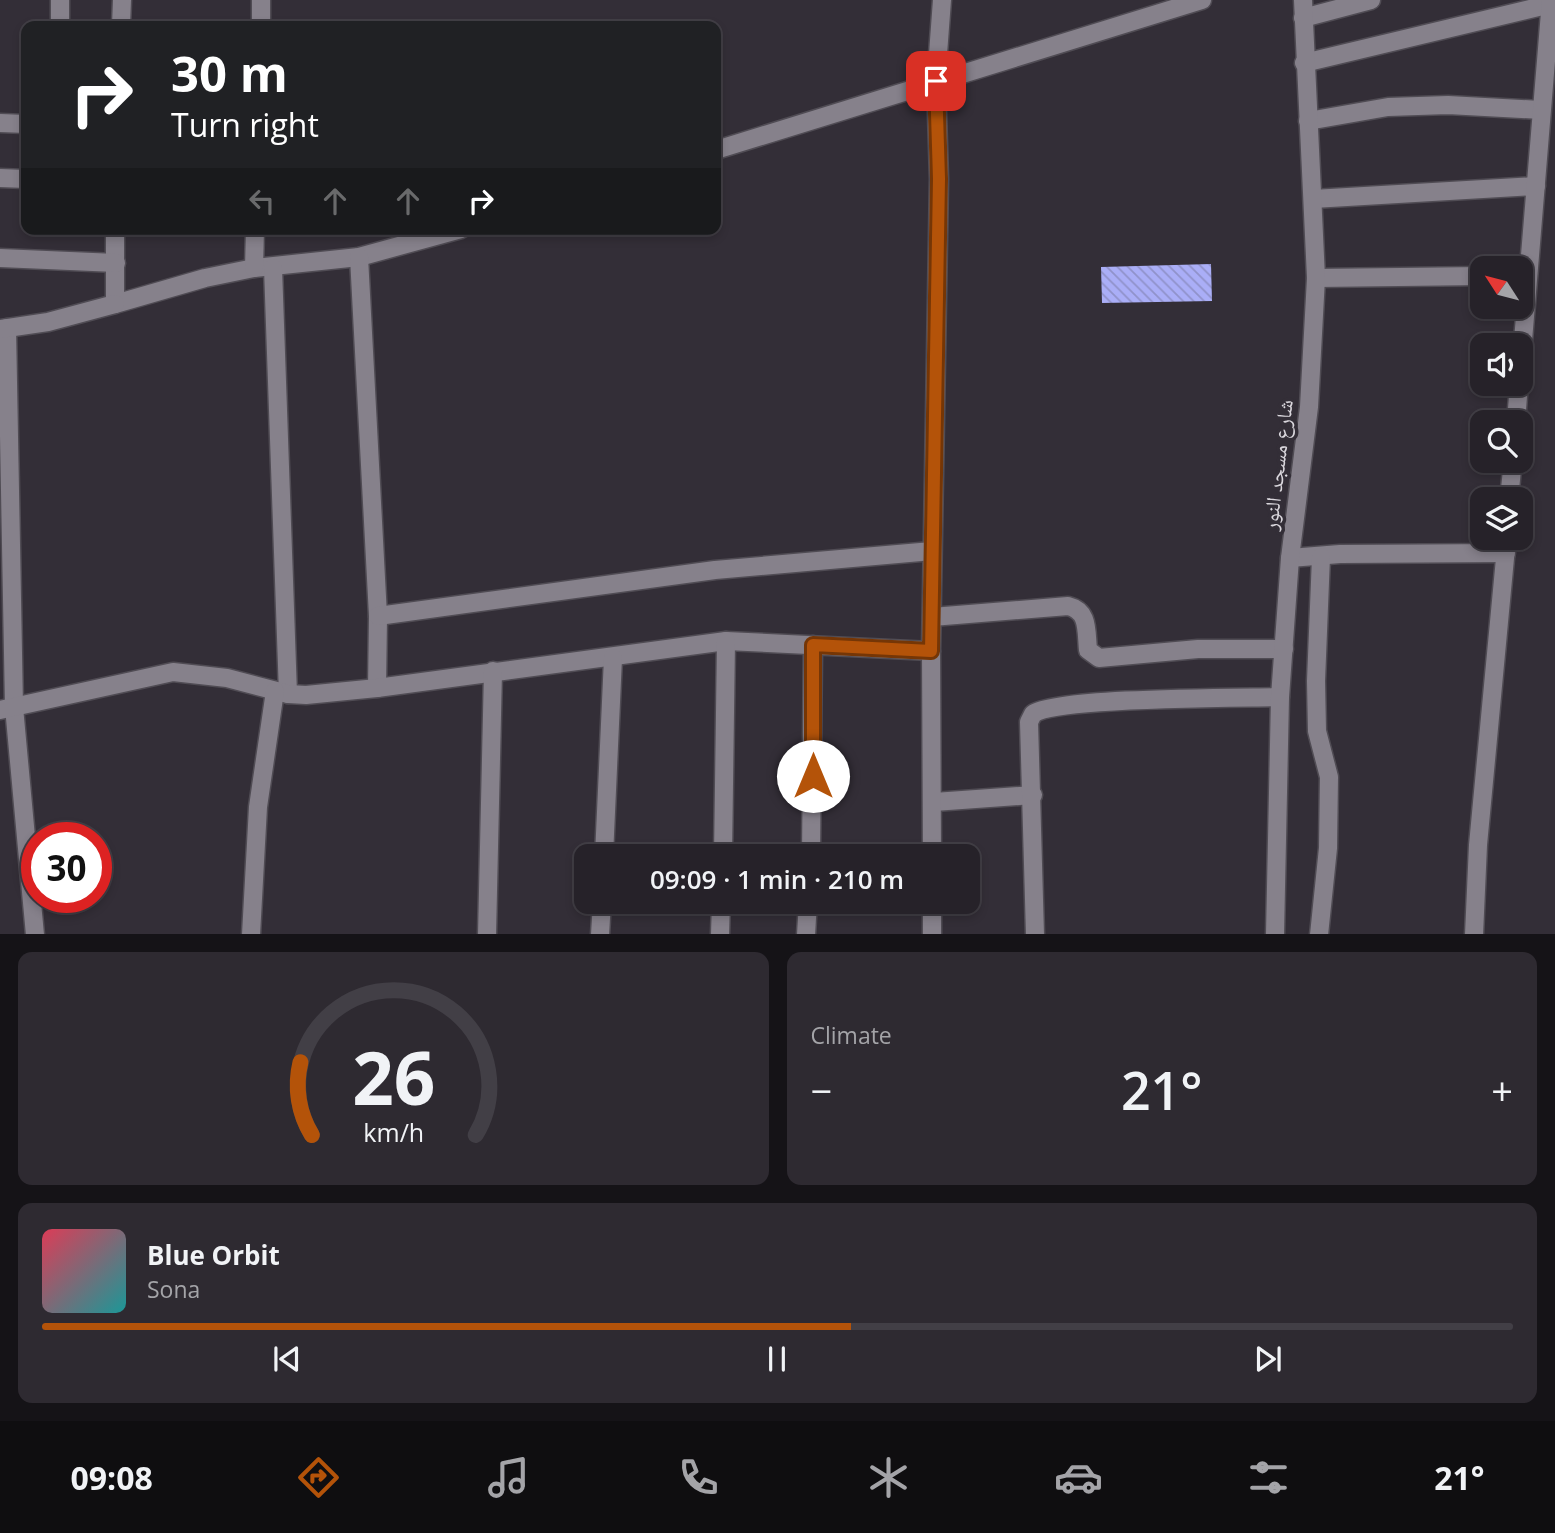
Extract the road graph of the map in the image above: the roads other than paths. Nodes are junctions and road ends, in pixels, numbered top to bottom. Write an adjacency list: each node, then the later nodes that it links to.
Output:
1 (60, 0): 9 (street)
2 (122, 0): 10 (street)
3 (261, 0): 11 (street)
4 (942, 0): 13 (street)
5 (1202, 0): 13 (street)
6 (1371, 0): 8 (street)
7 (1552, 2): 12 (street); 14 (street)
8 (1303, 9): 12 (street, شارع مسجد النور)
9 (60, 21)
10 (121, 21)
11 (261, 21)
12 (1304, 63): 15 (street, شارع مسجد النور)
13 (936, 81): 18 (street); 38 (street)
14 (1541, 110): 15 (street); 21 (street)
15 (1308, 121): 22 (street, شارع مسجد النور)
16 (0, 123): 17 (street)
17 (21, 124)
18 (721, 148)
19 (0, 178): 20 (street)
20 (21, 179)
21 (1536, 186): 22 (street); 26 (street)
22 (1313, 199): 33 (street, شارع مسجد النور)
23 (115, 235): 29 (street)
24 (255, 235): 30 (street)
25 (439, 235): 27 (street)
26 (1527, 256)
27 (359, 257): 31 (street); 41 (street)
28 (0, 258): 29 (street)
29 (116, 263): 34 (street)
30 (254, 268): 31 (street); 34 (street)
31 (273, 268): 50 (street)
32 (1470, 276): 33 (street)
33 (1316, 278): 40 (street, شارع مسجد النور)
34 (115, 304): 35 (street)
35 (3, 328): 52 (street)
36 (1470, 547): 39 (street)
37 (1506, 550): 73 (street)
38 (932, 551): 41 (street); 42 (street)
39 (1321, 557): 40 (street); 72 (street)
40 (1290, 558): 45 (street, شارع مسجد النور)
41 (377, 616): 49 (street)
42 (932, 617): 45 (street); 46 (street)
43 (726, 641): 44 (street); 47 (street); 56 (street)
44 (813, 645): 46 (street); 57 (street)
45 (1284, 649): 51 (street, شارع مسجد النور)
46 (931, 651): 54 (street)
47 (613, 658): 48 (street); 55 (street)
48 (493, 671): 49 (street); 65 (street)
49 (377, 688): 50 (street)
50 (281, 693): 52 (street); 64 (street)
51 (1280, 696): 53 (street); 71 (street, شارع مسجد النور)
52 (7, 708): 63 (street)
53 (1033, 795): 54 (street); 70 (street)
54 (933, 802): 58 (street)
55 (605, 844)
56 (723, 844)
57 (811, 844)
58 (932, 844)
59 (601, 914): 66 (street)
60 (721, 914): 67 (street)
61 (807, 914): 68 (street)
62 (932, 914): 69 (street)
63 (35, 934)
64 (251, 934)
65 (487, 934)
66 (600, 934)
67 (720, 934)
68 (806, 934)
69 (932, 934)
70 (1035, 934)
71 (1275, 934)
72 (1319, 934)
73 (1474, 934)

